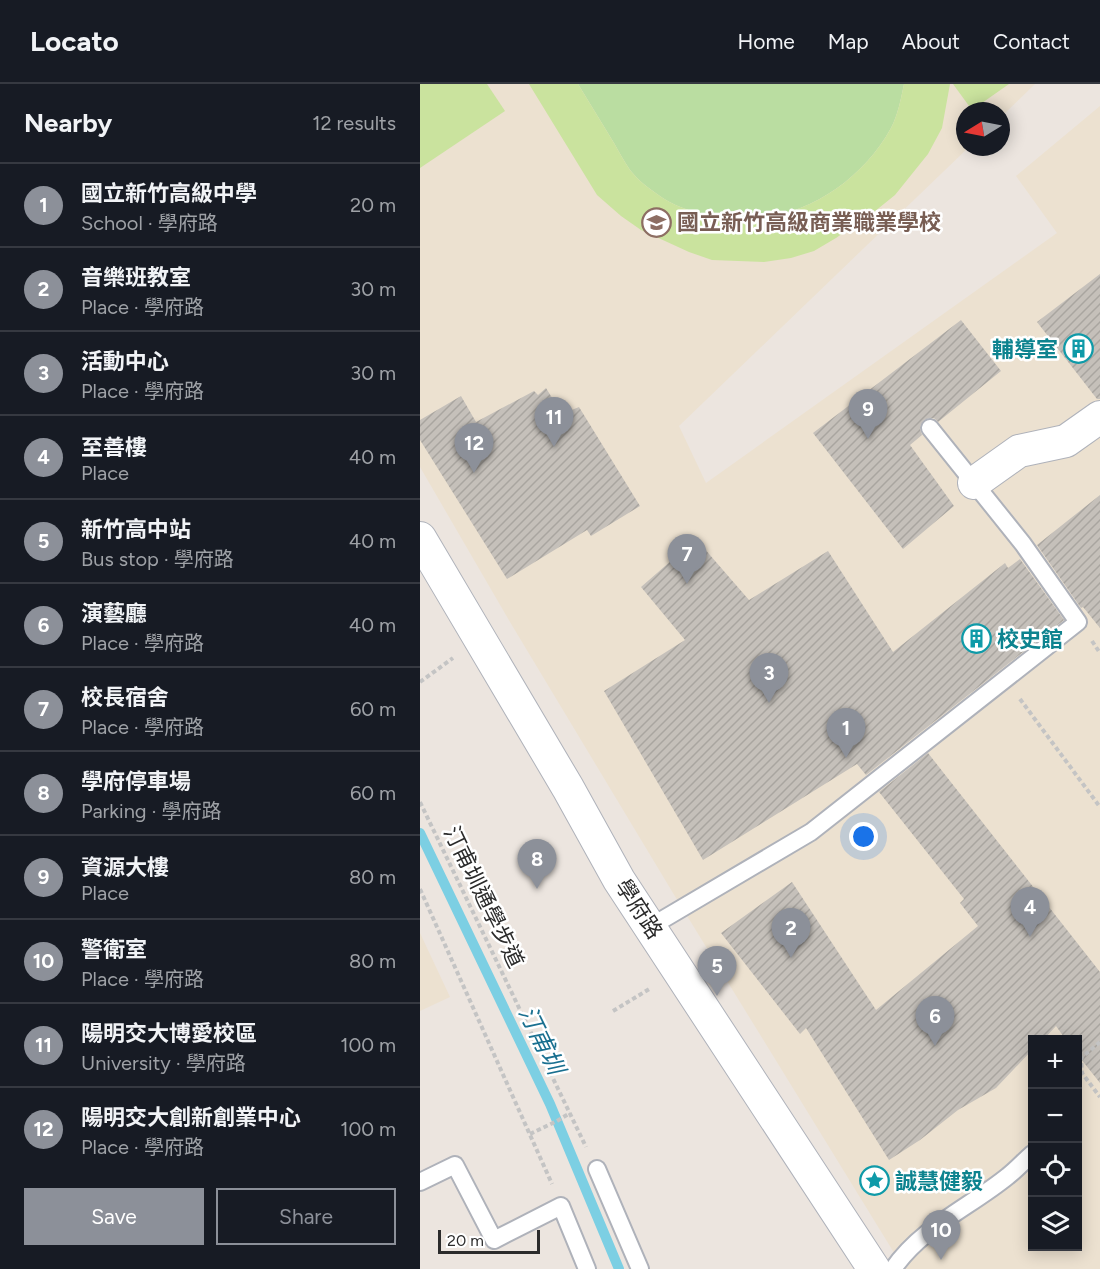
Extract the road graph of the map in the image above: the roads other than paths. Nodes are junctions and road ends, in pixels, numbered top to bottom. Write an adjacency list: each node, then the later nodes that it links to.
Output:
1 (1100, 417): 3 (street)
2 (930, 428): 3 (lane)
3 (974, 483): 5 (lane)
4 (420, 538): 5 (street, 學府路)
5 (650, 927): 11 (street, 學府路)
6 (1028, 1158): 12 (lane)
7 (597, 1169): 10 (lane)
8 (420, 1182): 9 (lane)
9 (587, 1269)
10 (639, 1269)
11 (874, 1269)
12 (894, 1269)

